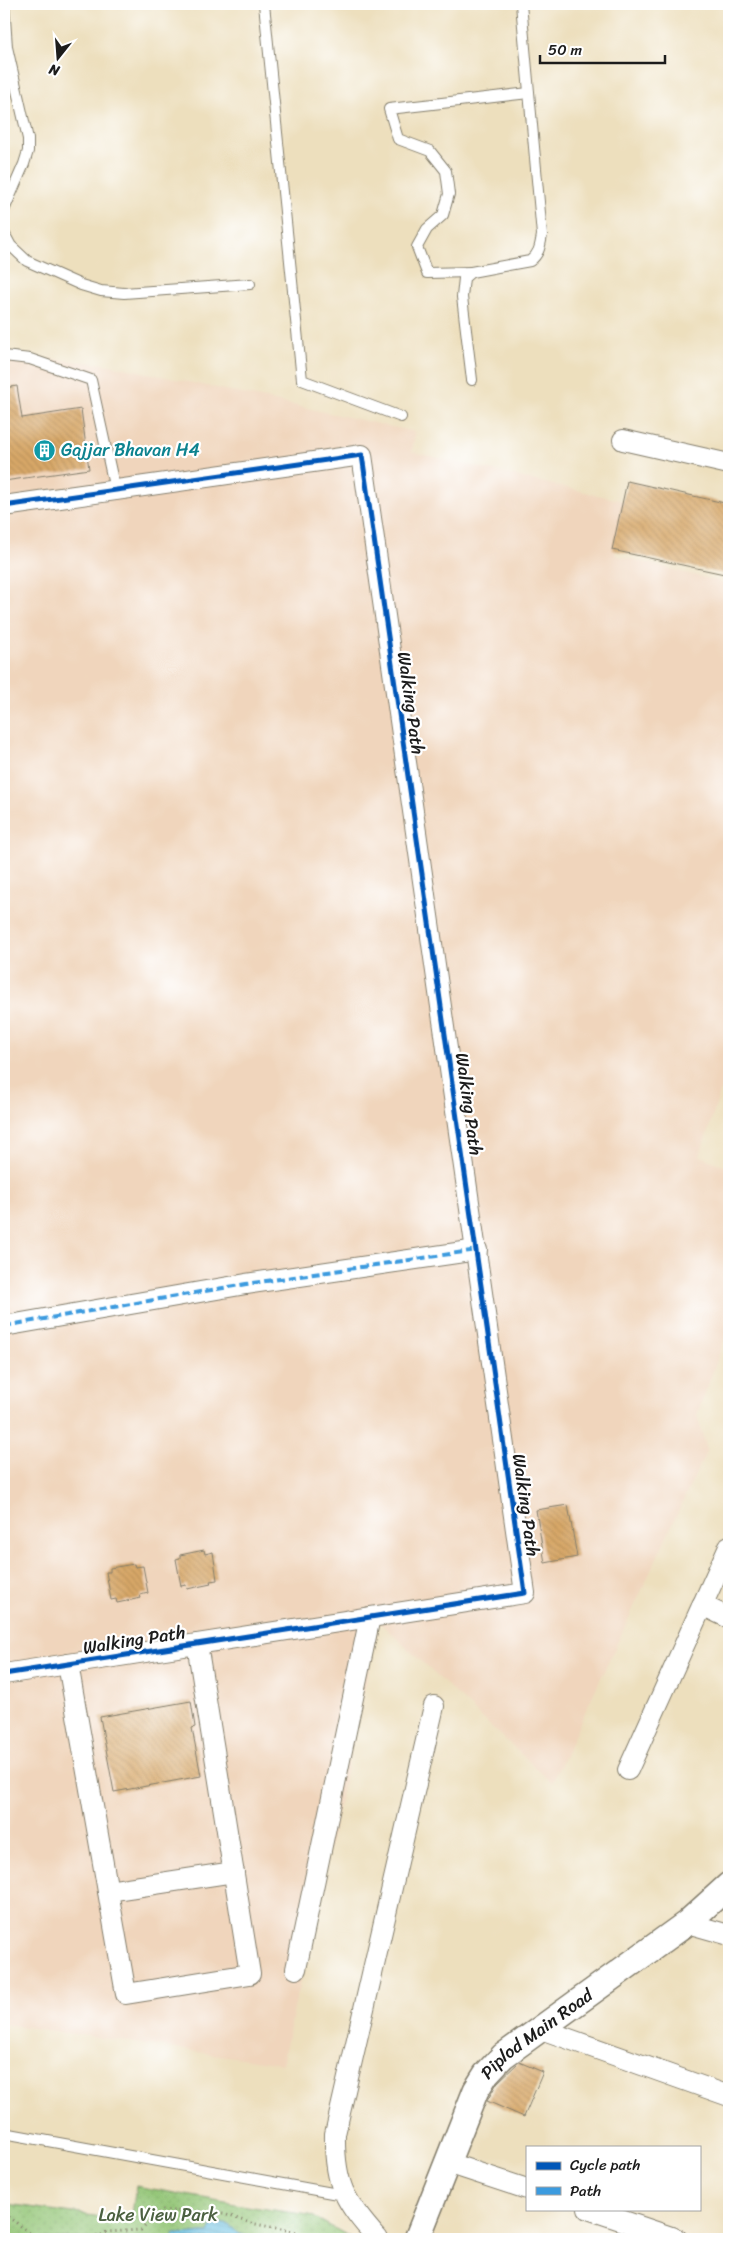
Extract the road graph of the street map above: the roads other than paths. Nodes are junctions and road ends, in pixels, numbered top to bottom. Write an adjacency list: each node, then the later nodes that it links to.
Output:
1 (4, 4): 5 (lane)
2 (264, 4): 11 (lane)
3 (521, 4): 4 (lane)
4 (529, 93): 7 (lane); 7 (lane)
5 (4, 210)
6 (4, 232): 8 (lane)
7 (470, 272): 10 (lane)
8 (250, 284)
9 (4, 356): 14 (lane)
10 (472, 380)
11 (401, 417)
12 (623, 440): 13 (street)
13 (729, 464)
14 (114, 490): 15 (street, Walking Path); 16 (street, Walking Path)
15 (4, 506)
16 (476, 1251): 17 (street); 20 (street, Walking Path)
17 (4, 1326)
18 (729, 1546): 19 (street)
19 (702, 1606): 21 (street); 26 (street)
20 (370, 1617): 22 (street, Walking Path); 32 (street)
21 (729, 1618)
22 (197, 1644): 23 (street, Walking Path); 27 (street)
23 (68, 1664): 24 (street, Walking Path); 29 (street)
24 (4, 1674)
25 (434, 1706): 38 (street)
26 (628, 1770)
27 (234, 1872): 29 (street); 29 (street)
28 (729, 1885): 30 (street, Piplod Main Road)
29 (108, 1891)
30 (687, 1923): 31 (street); 33 (street, Piplod Main Road)
31 (729, 1935)
32 (296, 1969)
33 (541, 2029): 34 (street); 36 (street, Piplod Main Road)
34 (729, 2096)
35 (4, 2133): 38 (lane)
36 (448, 2163): 37 (street); 41 (street, Piplod Main Road)
37 (526, 2189)
38 (343, 2196): 40 (street)
39 (591, 2210): 42 (street)
40 (378, 2239)
41 (417, 2239)
42 (677, 2239)

